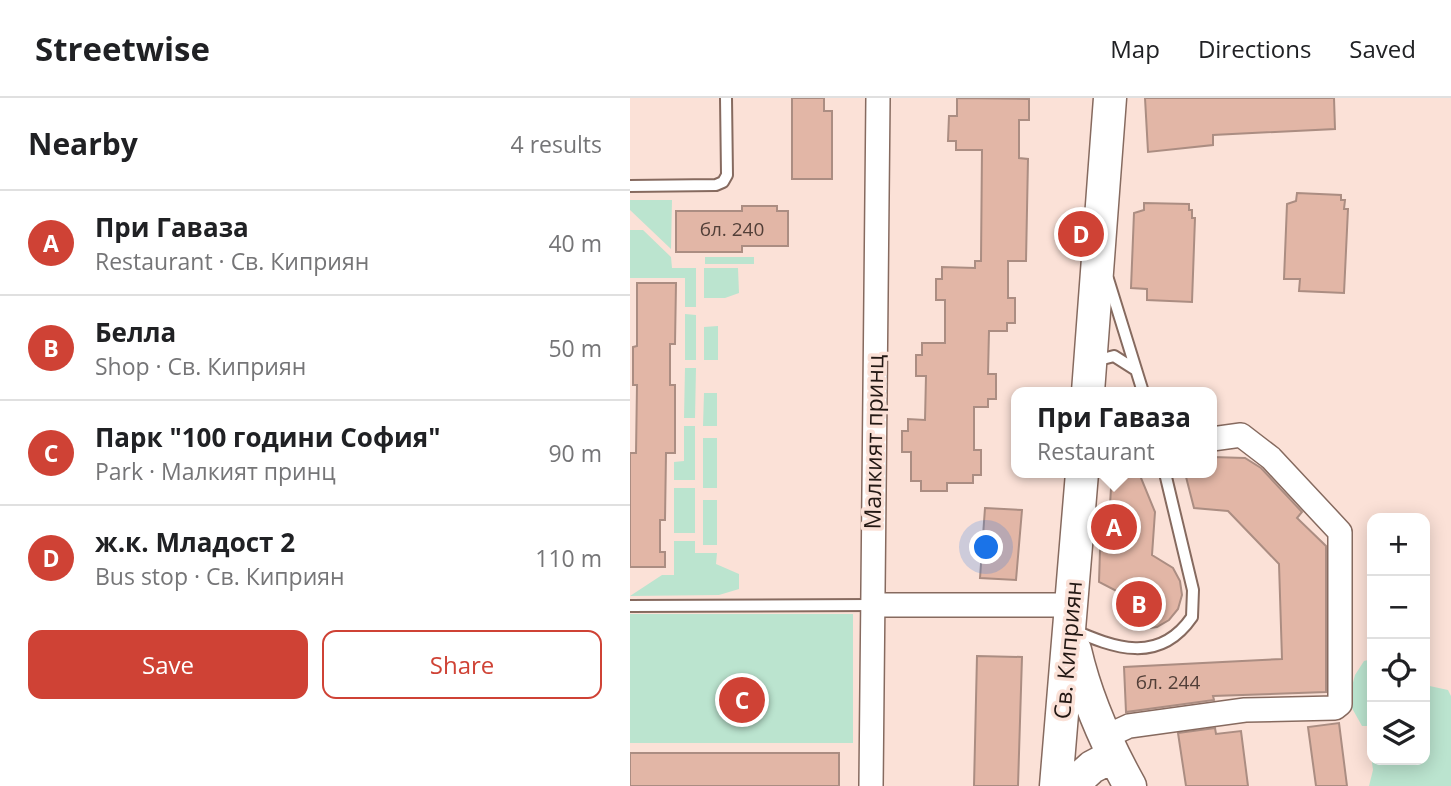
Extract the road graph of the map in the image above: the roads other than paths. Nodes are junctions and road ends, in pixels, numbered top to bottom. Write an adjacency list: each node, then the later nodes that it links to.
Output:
1 (726, 98): 4 (lane)
2 (878, 98): 12 (street, Малкият принц)
3 (1110, 98): 5 (street)
4 (630, 186)
5 (1099, 249): 6 (lane); 7 (street)
6 (1136, 370): 7 (lane); 8 (lane)
7 (1089, 379)
8 (1141, 387)
9 (1217, 438): 15 (street)
10 (1082, 478): 14 (street, Св. Киприян)
11 (1166, 478): 14 (lane)
12 (873, 605): 13 (lane); 14 (street); 17 (street, Малкият принц)
13 (630, 606)
14 (1071, 617): 15 (street); 16 (street, Св. Киприян)
15 (1109, 747): 16 (street); 18 (street)
16 (1061, 785)
17 (871, 786)
18 (1130, 786)

